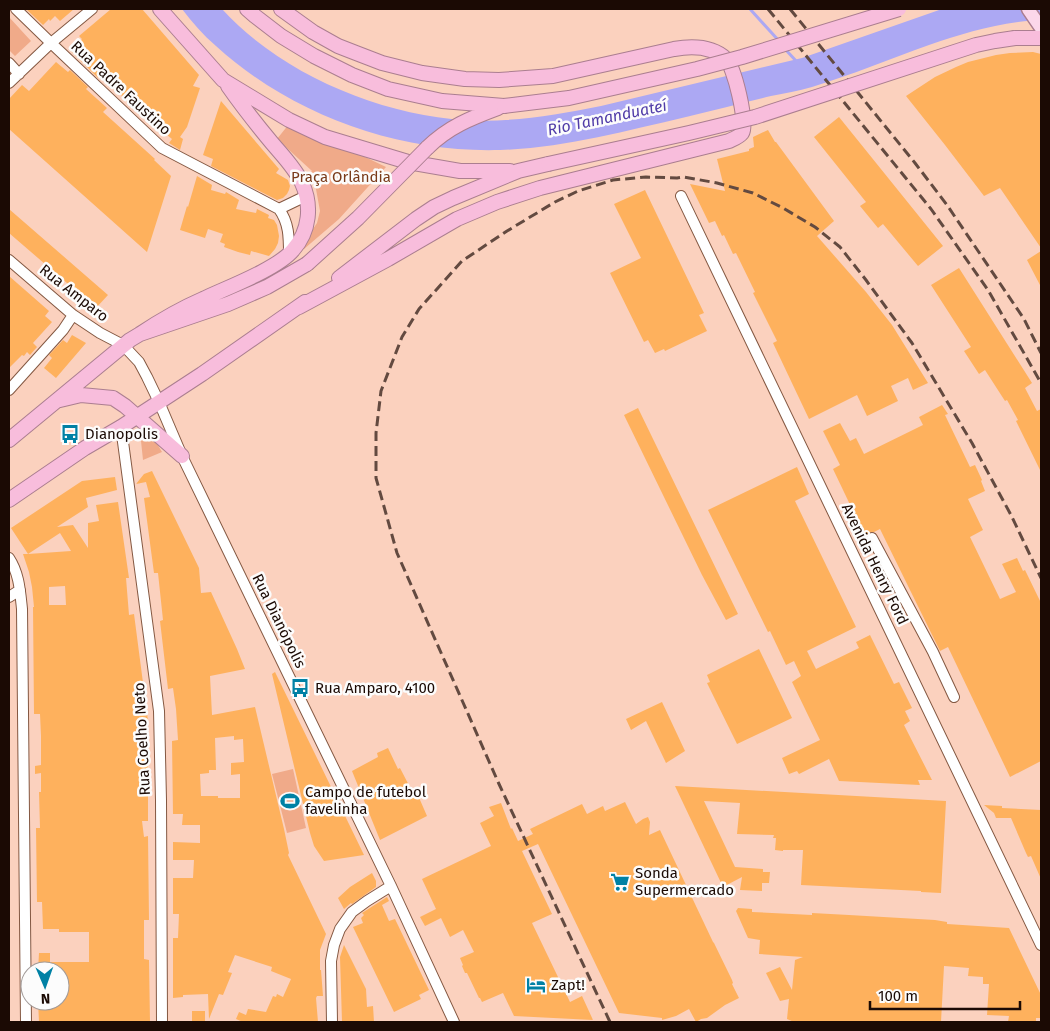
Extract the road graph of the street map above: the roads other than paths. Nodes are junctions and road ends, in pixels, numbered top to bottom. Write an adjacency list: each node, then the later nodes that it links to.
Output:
1 (16, 9): 10 (street, Rua Padre Faustino)
2 (92, 9): 10 (street)
3 (160, 9): 13 (highway)
4 (247, 9): 15 (highway)
5 (281, 9): 22 (highway)
6 (899, 9): 15 (highway, bridge)
7 (1028, 9): 8 (main road)
8 (1041, 27)
9 (1041, 38): 16 (highway, bridge)
10 (51, 44): 12 (street); 19 (street, Rua Padre Faustino)
11 (9, 63): 12 (street)
12 (19, 74): 14 (street)
13 (223, 80): 16 (highway); 17 (highway)
14 (9, 83)
15 (504, 106): 24 (highway, bridge)
16 (518, 171): 22 (highway)
17 (306, 196): 19 (street); 20 (highway)
18 (681, 196): 40 (street, Avenida Henry Ford)
19 (279, 209): 20 (street)
20 (289, 254): 24 (highway)
21 (9, 260): 23 (street, Rua Amparo)
22 (299, 307): 28 (highway)
23 (73, 316): 25 (street, Rua Amparo); 26 (street)
24 (140, 334): 25 (highway)
25 (124, 345): 27 (highway); 28 (street, Rua Dianópolis)
26 (9, 390)
27 (54, 402): 29 (highway); 31 (highway)
28 (159, 402): 29 (highway); 32 (street, Rua Dianópolis)
29 (137, 417): 30 (highway); 32 (highway)
30 (121, 427): 33 (highway); 42 (street, Rua Coelho Neto)
31 (9, 440)
32 (182, 456): 39 (street, Rua Dianópolis)
33 (9, 500)
34 (872, 538): 38 (street)
35 (9, 558): 36 (street)
36 (20, 590): 37 (street); 41 (street)
37 (9, 597)
38 (954, 697)
39 (390, 886): 43 (street); 44 (street, Rua Dianópolis)
40 (1041, 945)
41 (26, 1022)
42 (162, 1022)
43 (332, 1022)
44 (454, 1022)

